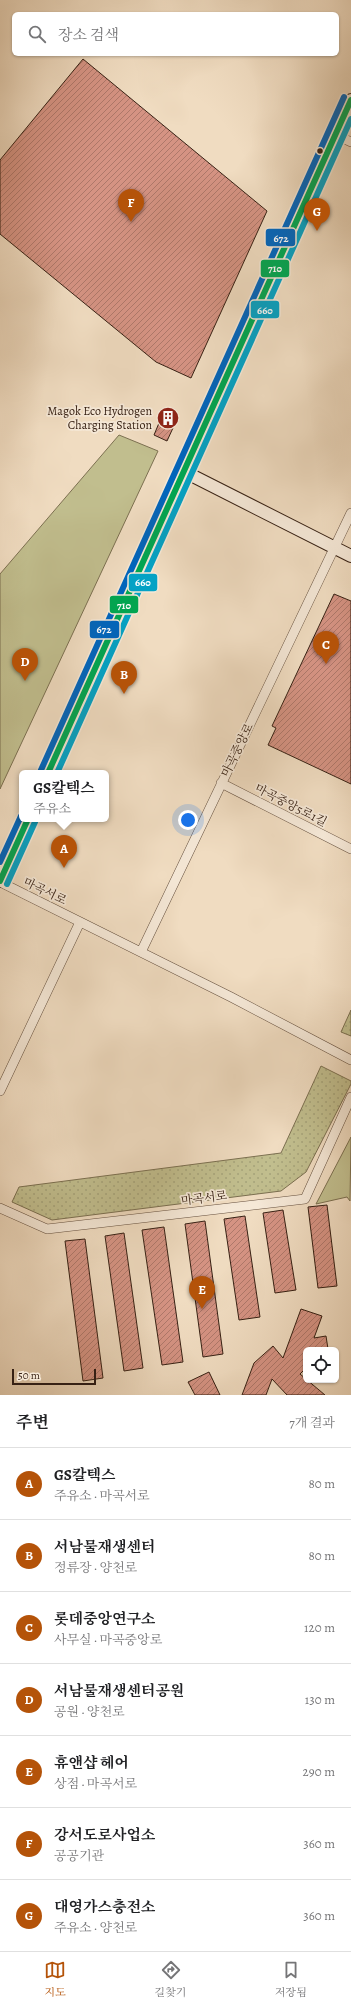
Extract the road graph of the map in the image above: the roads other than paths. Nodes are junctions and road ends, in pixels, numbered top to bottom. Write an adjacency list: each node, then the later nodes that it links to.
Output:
1 (351, 100): 2 (main road)
2 (336, 135): 3 (street); 4 (main road)
3 (351, 142)
4 (185, 472): 6 (main road); 8 (main road)
5 (351, 512): 6 (street, 마곡중앙로)
6 (335, 548): 7 (main road); 9 (street, 마곡중앙로)
7 (351, 556)
8 (49, 770)
9 (221, 783): 11 (street, 마곡중앙5로1길); 14 (street, 마곡중앙로)
10 (27, 822): 12 (main road)
11 (351, 848)
12 (0, 882): 13 (street, 마곡서로)
13 (80, 922): 14 (street, 마곡서로); 16 (street)
14 (141, 952): 15 (street, 마곡서로)
15 (351, 1060)
16 (0, 1091)
17 (351, 1098): 18 (street, 마곡서로)
18 (0, 1208)

